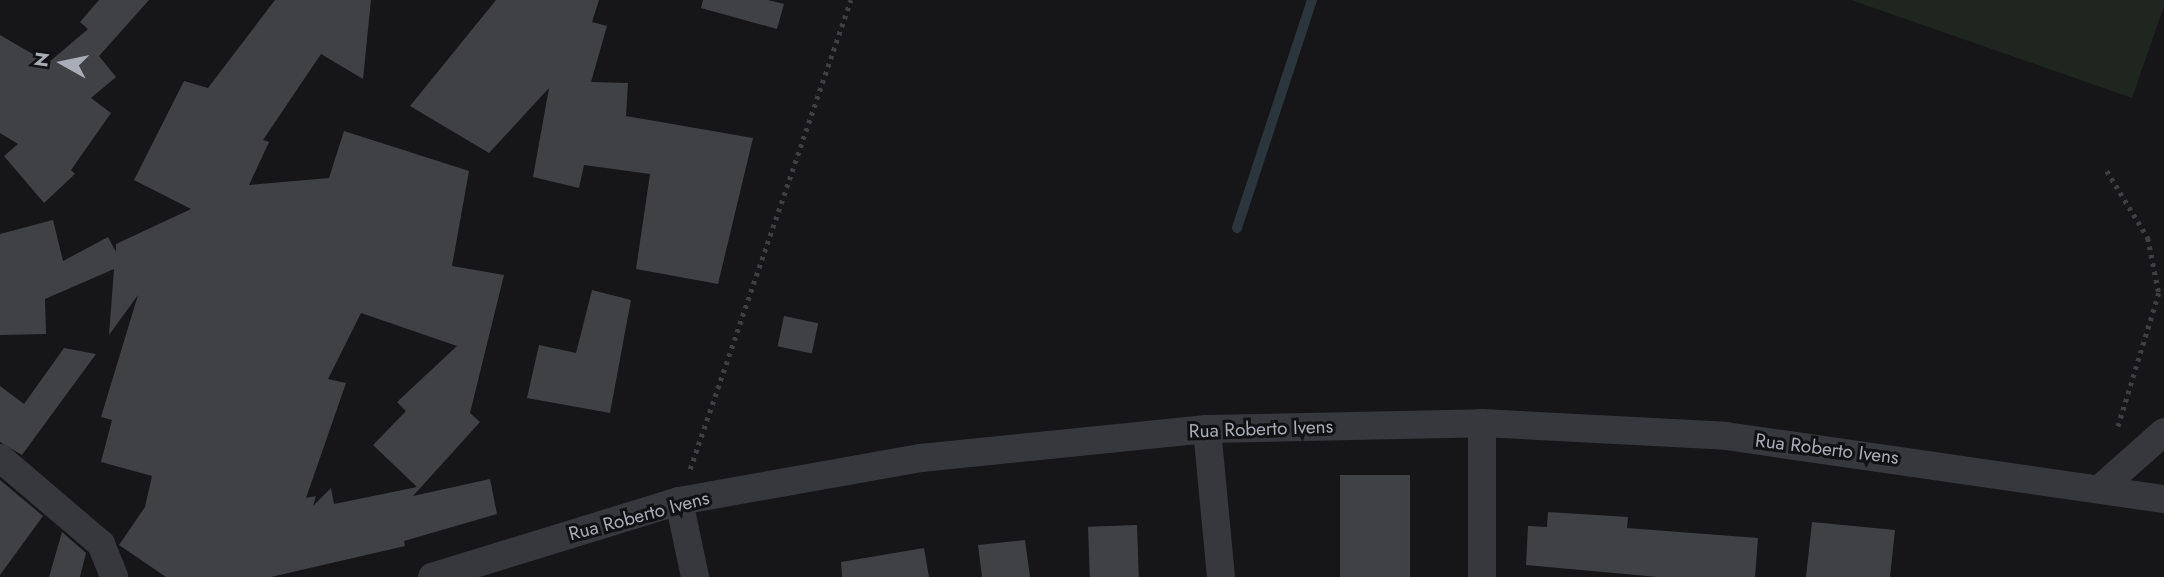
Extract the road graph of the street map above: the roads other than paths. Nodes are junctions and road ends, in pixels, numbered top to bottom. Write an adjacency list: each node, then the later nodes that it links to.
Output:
1 (1482, 423): 2 (street, Rua Roberto Ivens); 5 (street, Rua Roberto Ivens); 12 (street)
2 (1207, 429): 7 (street, Rua Roberto Ivens); 11 (street)
3 (2164, 432): 5 (street)
4 (0, 458): 8 (street)
5 (2104, 486): 6 (street, Rua Roberto Ivens)
6 (2164, 499)
7 (679, 501): 9 (street, Rua Roberto Ivens); 10 (street)
8 (114, 577)
9 (432, 577)
10 (695, 577)
11 (1221, 577)
12 (1482, 577)

